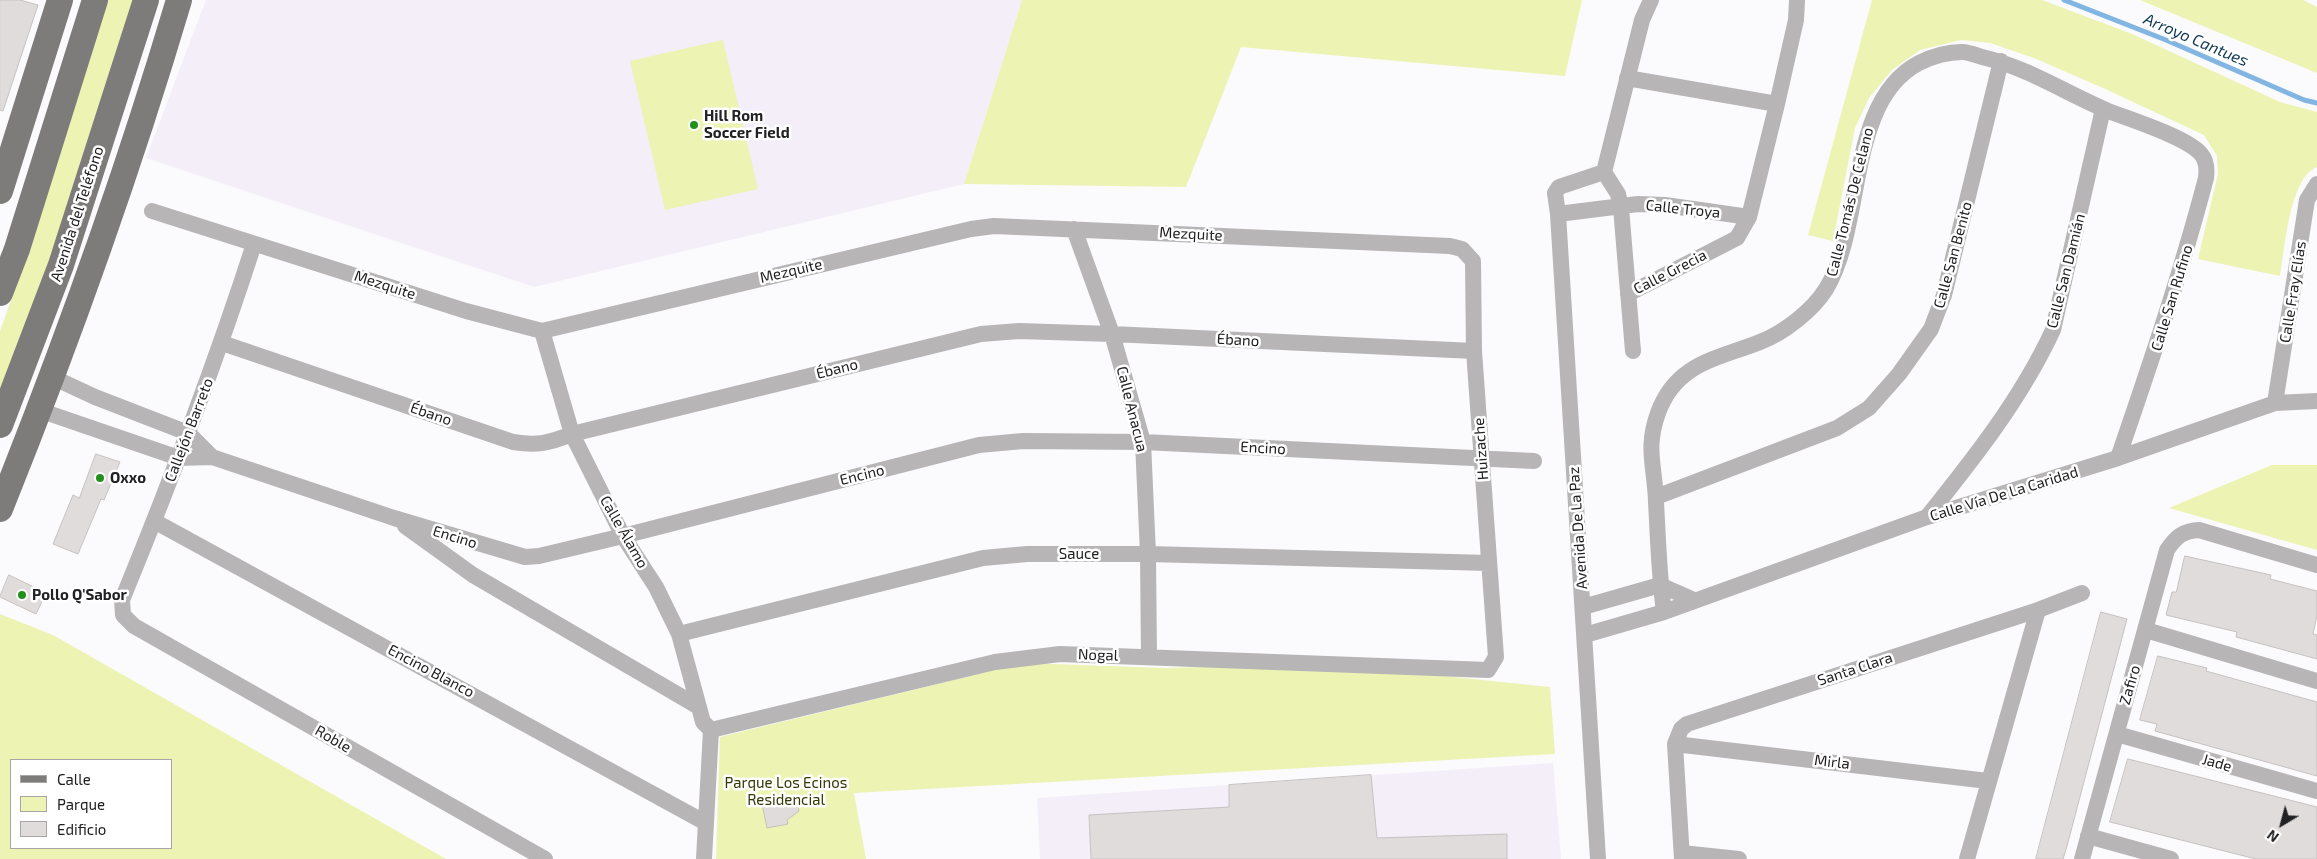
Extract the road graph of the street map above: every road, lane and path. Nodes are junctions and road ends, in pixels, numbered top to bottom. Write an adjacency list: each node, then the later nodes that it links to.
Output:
1 (60, 0): 9 (main road)
2 (95, 0): 10 (main road)
3 (146, 0): 24 (main road, Avenida del Teléfono)
4 (179, 0): 25 (main road)
5 (1650, 0): 8 (street)
6 (1797, 0): 11 (street, Calle Grecia)
7 (2001, 62): 12 (street, Calle Tomás De Celano); 46 (street, Calle San Benito); 46 (street, Calle Tomás De Celano)
8 (1628, 78): 11 (street); 14 (street)
9 (32, 93): 10 (main road); 16 (main road)
10 (63, 100): 26 (main road)
11 (1777, 104): 20 (street, Calle Grecia)
12 (2103, 109): 13 (street, Calle Tomás De Celano); 48 (street, Calle San Damián)
13 (2185, 143): 44 (street, Calle San Rufino)
14 (1604, 172): 17 (street); 18 (street, Calle Grecia)
15 (2317, 184): 35 (street, Calle Fray Elías)
16 (0, 191)
17 (1557, 206): 18 (street, Calle Troya); 58 (street, Avenida De La Paz)
18 (1621, 208): 20 (street, Calle Troya); 27 (street, Calle Grecia)
19 (152, 212): 22 (street, Mezquite)
20 (1749, 217): 27 (street, Calle Grecia)
21 (1074, 229): 23 (street, Mezquite); 28 (street, Mezquite); 29 (street, Calle Anacua)
22 (254, 244): 28 (street, Mezquite); 30 (street, Callejón Barreto)
23 (1450, 246): 31 (street, Huizache)
24 (61, 265): 25 (main road); 37 (main road, Avenida del Teléfono)
25 (90, 275): 33 (main road)
26 (0, 293)
27 (1628, 294): 32 (street)
28 (542, 331): 39 (street, Calle Álamo)
29 (1112, 334): 31 (street, Ébano); 39 (street, Ébano); 40 (street, Calle Anacua)
30 (222, 343): 38 (street, Callejón Barreto); 39 (street, Ébano)
31 (1474, 351): 43 (street, Huizache)
32 (1633, 351)
33 (52, 377): 36 (main road); 38 (street, Encino)
34 (2317, 401): 35 (street, Calle Vía De La Caridad)
35 (2275, 403): 44 (street, Calle Vía De La Caridad)
36 (39, 410): 42 (street, Encino); 47 (main road)
37 (0, 425)
38 (188, 433): 41 (street, Encino); 42 (street, Callejón Barreto)
39 (572, 434): 51 (street, Calle Álamo)
40 (1143, 442): 43 (street, Encino); 51 (street, Encino); 52 (street, Calle Anacua)
41 (212, 457): 42 (street, Encino); 49 (street, Encino)
42 (179, 458): 50 (street, Callejón Barreto)
43 (1481, 458): 45 (street, Encino); 53 (street, Huizache)
44 (2118, 458): 48 (street, Calle Vía De La Caridad)
45 (1534, 461)
46 (1656, 497): 55 (street, Calle Tomás De Celano)
47 (0, 508)
48 (1927, 517): 57 (street, Calle Vía De La Caridad)
49 (394, 518): 51 (street, Encino); 68 (street)
50 (154, 521): 61 (street, Callejón Barreto); 74 (street, Encino Blanco)
51 (624, 536): 63 (street, Calle Álamo)
52 (1148, 554): 53 (street, Sauce); 63 (street, Sauce); 65 (street, Calle Anacua)
53 (1489, 563): 66 (street, Huizache)
54 (2317, 565): 62 (street, Zafiro)
55 (1660, 585): 57 (street); 58 (street); 60 (street, Calle Tomás De Celano)
56 (2082, 593): 59 (street, Santa Clara)
57 (1694, 600): 60 (street, Calle Vía De La Caridad)
58 (1582, 607): 64 (street, Avenida De La Paz)
59 (2038, 610): 71 (street, Santa Clara); 72 (street)
60 (1664, 612): 64 (street, Calle Vía De La Caridad)
61 (123, 614): 77 (street, Roble)
62 (2146, 630): 67 (street); 70 (street, Zafiro)
63 (679, 634): 68 (street, Calle Álamo)
64 (1585, 635): 79 (street, Avenida De La Paz)
65 (1150, 656): 66 (street, Nogal); 69 (street, Nogal)
66 (1492, 666)
67 (2317, 682)
68 (699, 707): 69 (street, Calle Álamo)
69 (711, 730): 74 (street)
70 (2117, 734): 73 (street, Jade); 75 (street, Zafiro)
71 (1676, 739): 72 (street, Mirla); 76 (street)
72 (1988, 781): 81 (street)
73 (2317, 791)
74 (706, 823): 78 (street)
75 (2088, 836): 82 (street, Zafiro); 83 (street)
76 (1682, 856): 80 (street)
77 (545, 859)
78 (704, 859)
79 (1598, 859)
80 (1739, 859)
81 (1967, 859)
82 (2082, 859)
83 (2171, 859)

